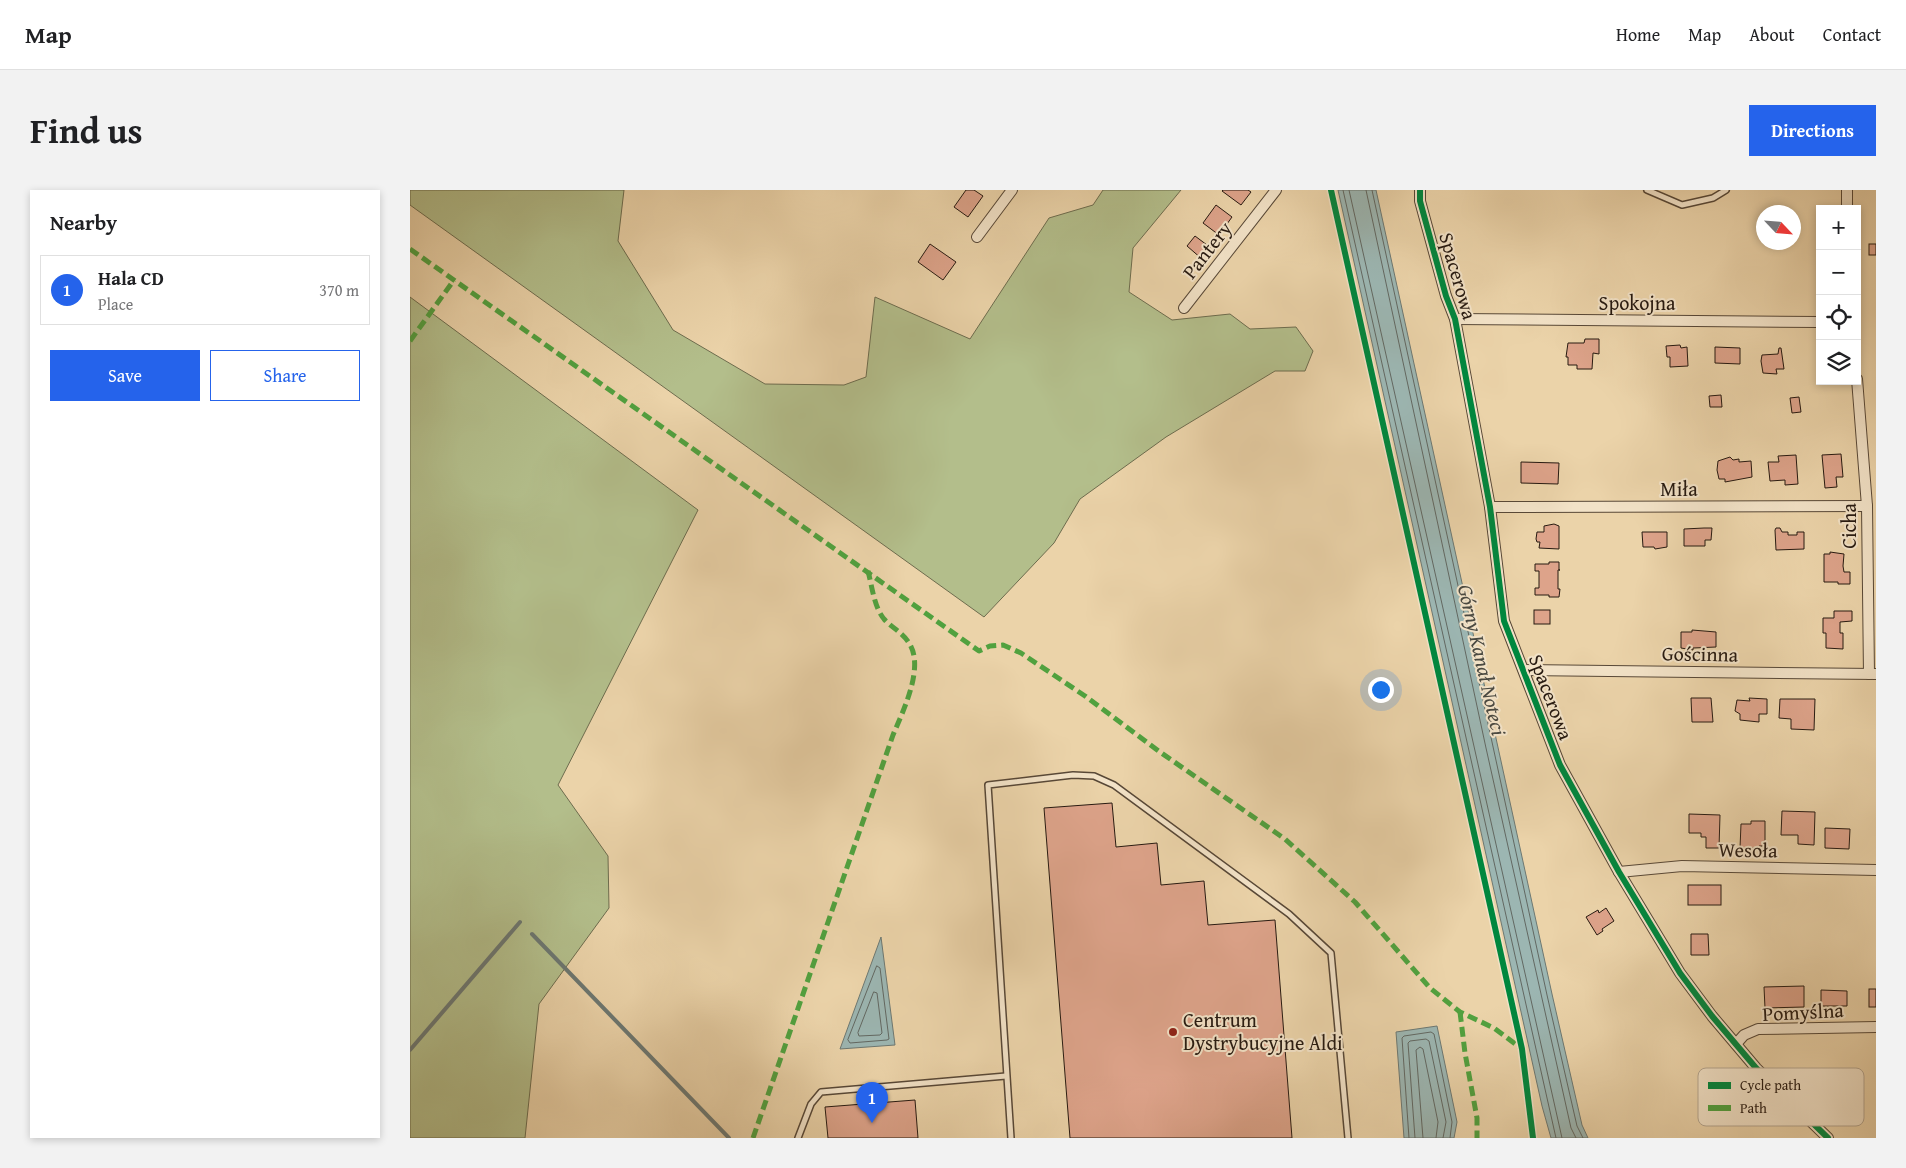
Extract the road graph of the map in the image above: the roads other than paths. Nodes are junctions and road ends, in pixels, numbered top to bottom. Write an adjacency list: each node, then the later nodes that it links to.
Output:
1 (1012, 190): 8 (street)
2 (1276, 190): 9 (street, Pantery)
3 (1420, 190): 10 (street, Spacerowa)
4 (1647, 190): 5 (lane)
5 (1726, 190)
6 (1847, 190): 7 (street)
7 (1847, 205)
8 (977, 237)
9 (1184, 308)
10 (1455, 319): 11 (street, Spokojna); 13 (street, Spacerowa)
11 (1816, 322)
12 (1857, 385): 14 (street, Cicha)
13 (1490, 506): 14 (street, Miła); 15 (street, Spacerowa)
14 (1867, 506): 16 (street, Cicha)
15 (1524, 670): 16 (street, Gościnna); 18 (street, Spacerowa)
16 (1872, 674)
17 (1876, 870): 18 (street, Wesoła)
18 (1619, 872): 20 (street, Spacerowa)
19 (1876, 1026): 20 (street, Pomyślna)
20 (1736, 1044): 21 (street, Spacerowa)
21 (1756, 1068)
22 (1006, 1076): 24 (lane); 25 (lane); 26 (lane)
23 (1816, 1126): 27 (street, Spacerowa)
24 (798, 1138)
25 (1011, 1138)
26 (1348, 1138)
27 (1828, 1138)

